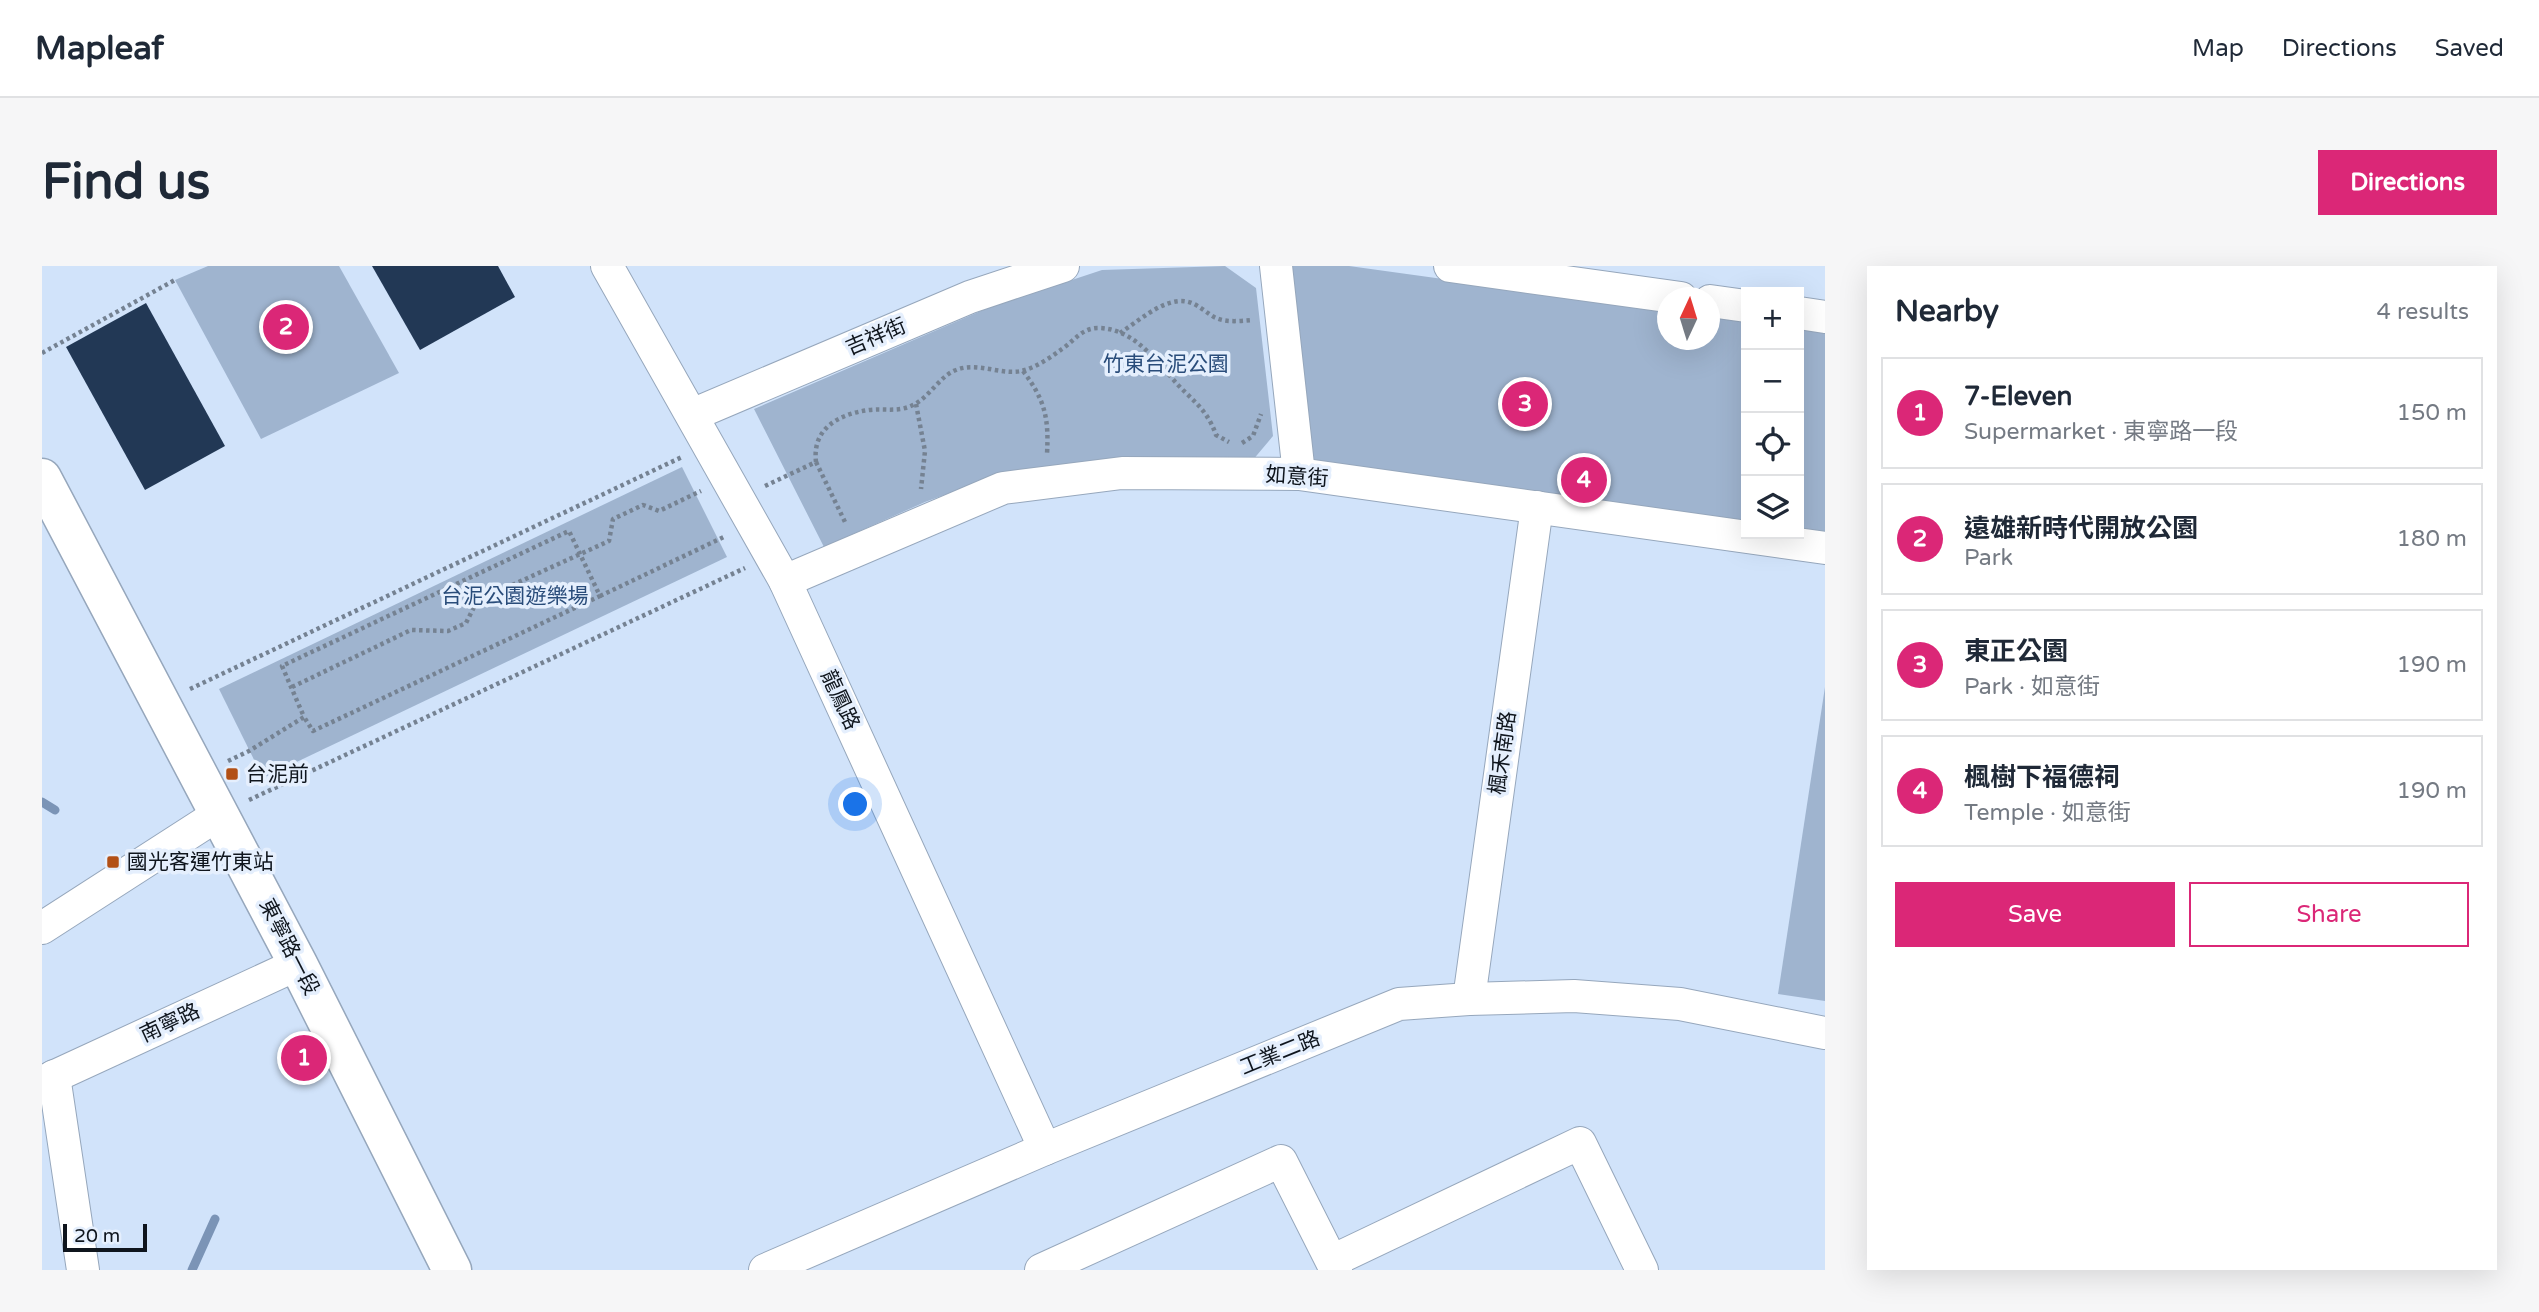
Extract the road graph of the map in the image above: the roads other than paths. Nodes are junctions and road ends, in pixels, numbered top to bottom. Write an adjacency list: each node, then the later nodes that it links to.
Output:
1 (607, 266): 11 (street, 龍鳳路)
2 (1063, 266): 11 (street, 吉祥街)
3 (1276, 266): 12 (street)
4 (1450, 266): 5 (street)
5 (1554, 273): 6 (street)
6 (1657, 293)
7 (1720, 302): 8 (street)
8 (1741, 305)
9 (1804, 314): 10 (street)
10 (1825, 317)
11 (692, 415): 16 (street, 龍鳳路)
12 (1298, 474): 14 (street, 如意街); 16 (street, 如意街)
13 (42, 478): 17 (main road, 東寧路一段)
14 (1537, 507): 15 (street, 如意街); 20 (street, 楓禾南路)
15 (1825, 548)
16 (778, 568): 23 (street, 龍鳳路)
17 (219, 814): 18 (street); 19 (main road, 東寧路一段)
18 (42, 928)
19 (298, 964): 22 (street, 南寧路); 26 (main road, 東寧路一段)
20 (1469, 999): 21 (street, 工業二路); 23 (street, 工業二路)
21 (1825, 1033)
22 (48, 1079): 25 (street)
23 (1045, 1149): 27 (street, 工業二路)
24 (1334, 1265): 28 (street); 29 (street)
25 (83, 1270)
26 (452, 1270)
27 (765, 1270)
28 (1041, 1270)
29 (1642, 1270)

